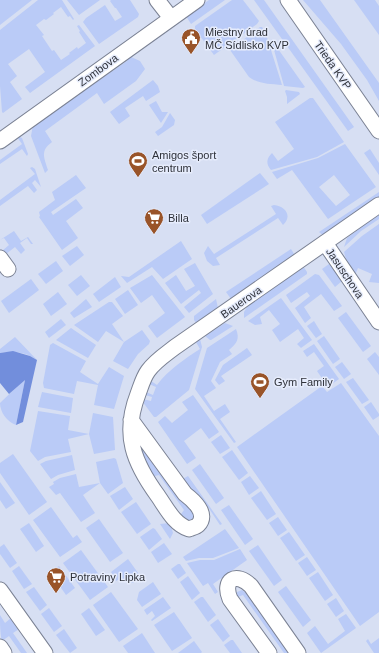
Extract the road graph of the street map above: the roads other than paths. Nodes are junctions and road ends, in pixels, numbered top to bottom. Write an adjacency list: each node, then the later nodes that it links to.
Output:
1 (158, 0): 4 (street)
2 (197, 0): 4 (street, Zombova)
3 (288, 0): 5 (street, Trieda KVP)
4 (171, 18): 6 (street, Zombova)
5 (379, 131)
6 (0, 141)
7 (379, 205): 8 (street, Bauerova)
8 (325, 243): 9 (street, Jasuschova); 10 (street, Bauerova)
9 (379, 322)
10 (131, 420): 10 (street, Bauerova)
11 (0, 590): 14 (street)
12 (0, 647): 13 (street)
13 (4, 653)
14 (45, 653)
15 (269, 653): 16 (street)
16 (298, 653)

